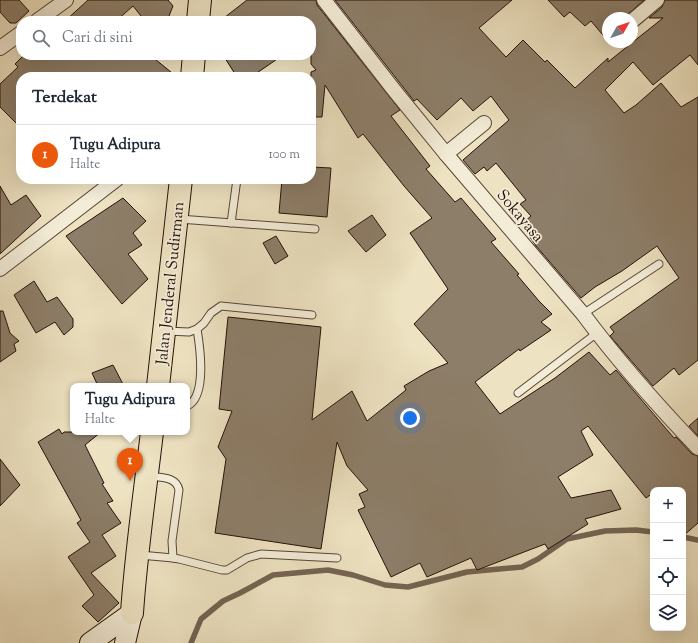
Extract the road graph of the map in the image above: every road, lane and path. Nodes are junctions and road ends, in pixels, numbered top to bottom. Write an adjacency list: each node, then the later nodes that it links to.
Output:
1 (66, 0): 5 (street)
2 (200, 0): 6 (main road)
3 (324, 0): 13 (street, Sokayasa)
4 (657, 0): 7 (street)
5 (44, 16)
6 (198, 16)
7 (638, 16)
8 (16, 37): 9 (street)
9 (0, 48)
10 (194, 60): 11 (main road)
11 (192, 72)
12 (484, 123): 13 (street)
13 (446, 154): 22 (street, Sokayasa)
14 (110, 184): 21 (street)
15 (180, 184): 17 (main road, Jalan Jenderal Sudirman)
16 (236, 184): 18 (lane)
17 (177, 218): 18 (lane); 25 (main road, Jalan Jenderal Sudirman)
18 (232, 223): 19 (lane)
19 (315, 229)
20 (659, 264): 22 (lane)
21 (0, 269)
22 (583, 314): 26 (street, Sokayasa)
23 (312, 316): 24 (lane)
24 (197, 329): 25 (lane); 29 (lane)
25 (164, 330): 27 (main road, Jalan Jenderal Sudirman)
26 (597, 333): 28 (lane); 31 (street, Sokayasa)
27 (158, 383)
28 (518, 393)
29 (190, 404)
30 (152, 435): 32 (main road)
31 (698, 448)
32 (147, 476): 33 (main road); 34 (lane)
33 (137, 555): 34 (lane); 36 (main road)
34 (173, 558): 35 (lane)
35 (337, 558)
36 (132, 614): 37 (main road); 38 (main road)
37 (90, 643)
38 (125, 643)

